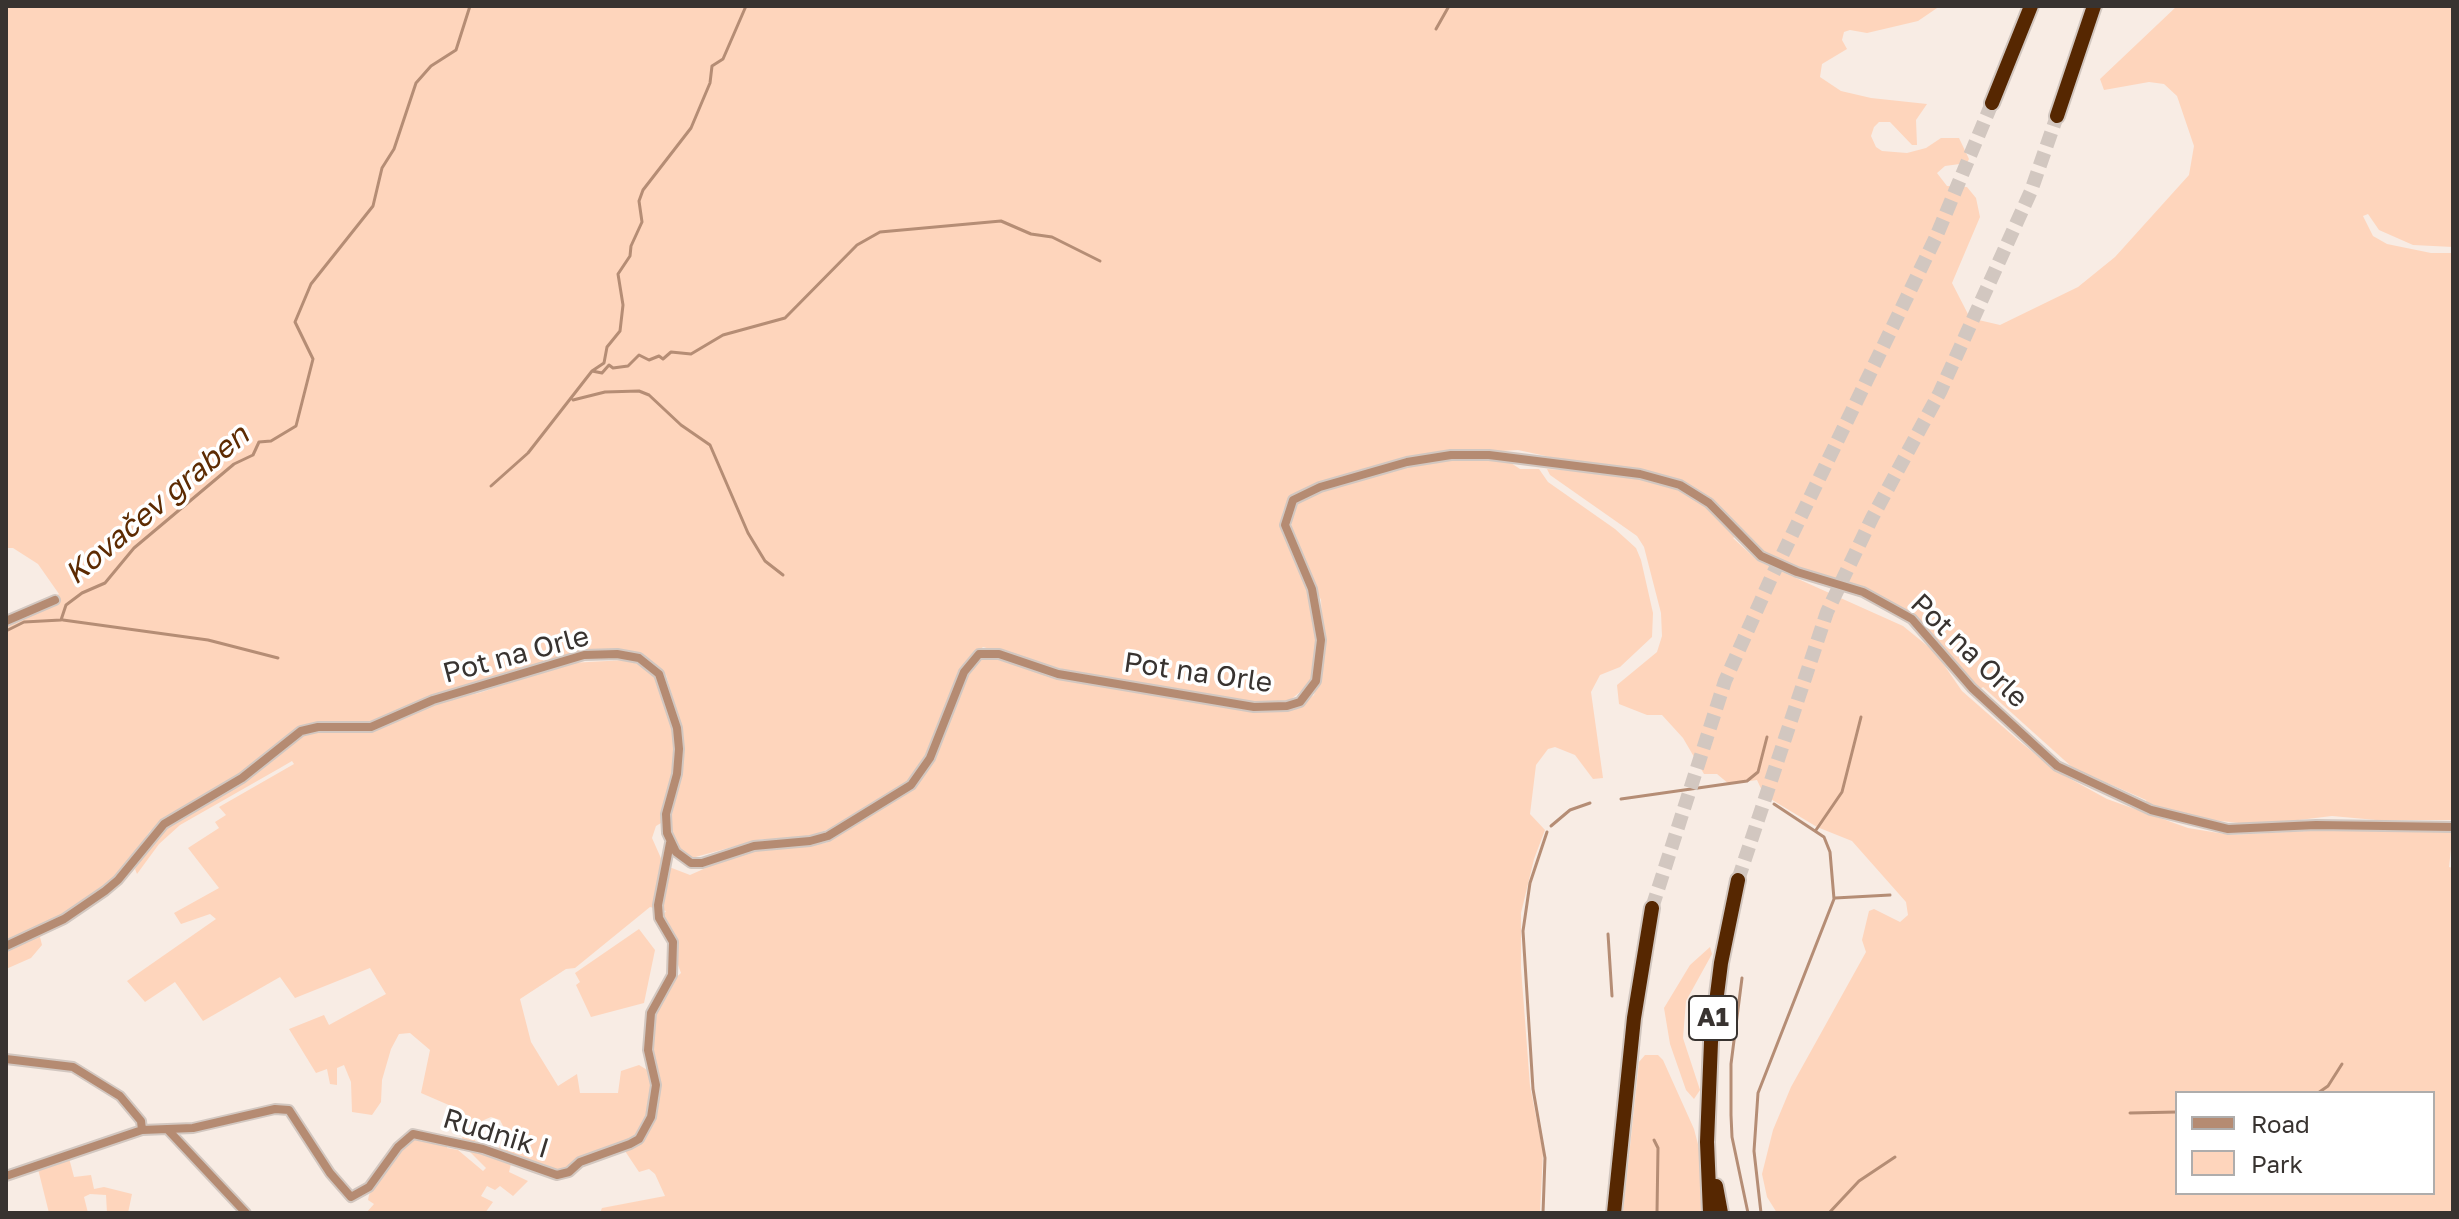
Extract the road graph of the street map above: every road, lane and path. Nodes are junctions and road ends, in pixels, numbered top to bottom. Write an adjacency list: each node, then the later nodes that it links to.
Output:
1 (2031, 6): 3 (highway)
2 (2094, 6): 4 (highway)
3 (1992, 103)
4 (2057, 116)
5 (55, 600): 6 (street)
6 (6, 621)
7 (2453, 827): 8 (street, Pot na Orle)
8 (670, 843): 11 (street, Pot na Orle); 14 (street, Rudnik I)
9 (1738, 880): 15 (highway, A1)
10 (1652, 908): 16 (highway)
11 (6, 946)
12 (6, 1059): 13 (street)
13 (142, 1130): 14 (street, Rudnik I); 17 (street, Rudnik I)
14 (169, 1131): 18 (street)
15 (1708, 1159): 21 (highway, A1); 22 (highway)
16 (1616, 1168): 19 (highway); 20 (highway)
17 (6, 1176)
18 (246, 1213)
19 (1605, 1213)
20 (1614, 1213)
21 (1710, 1213)
22 (1721, 1213)

